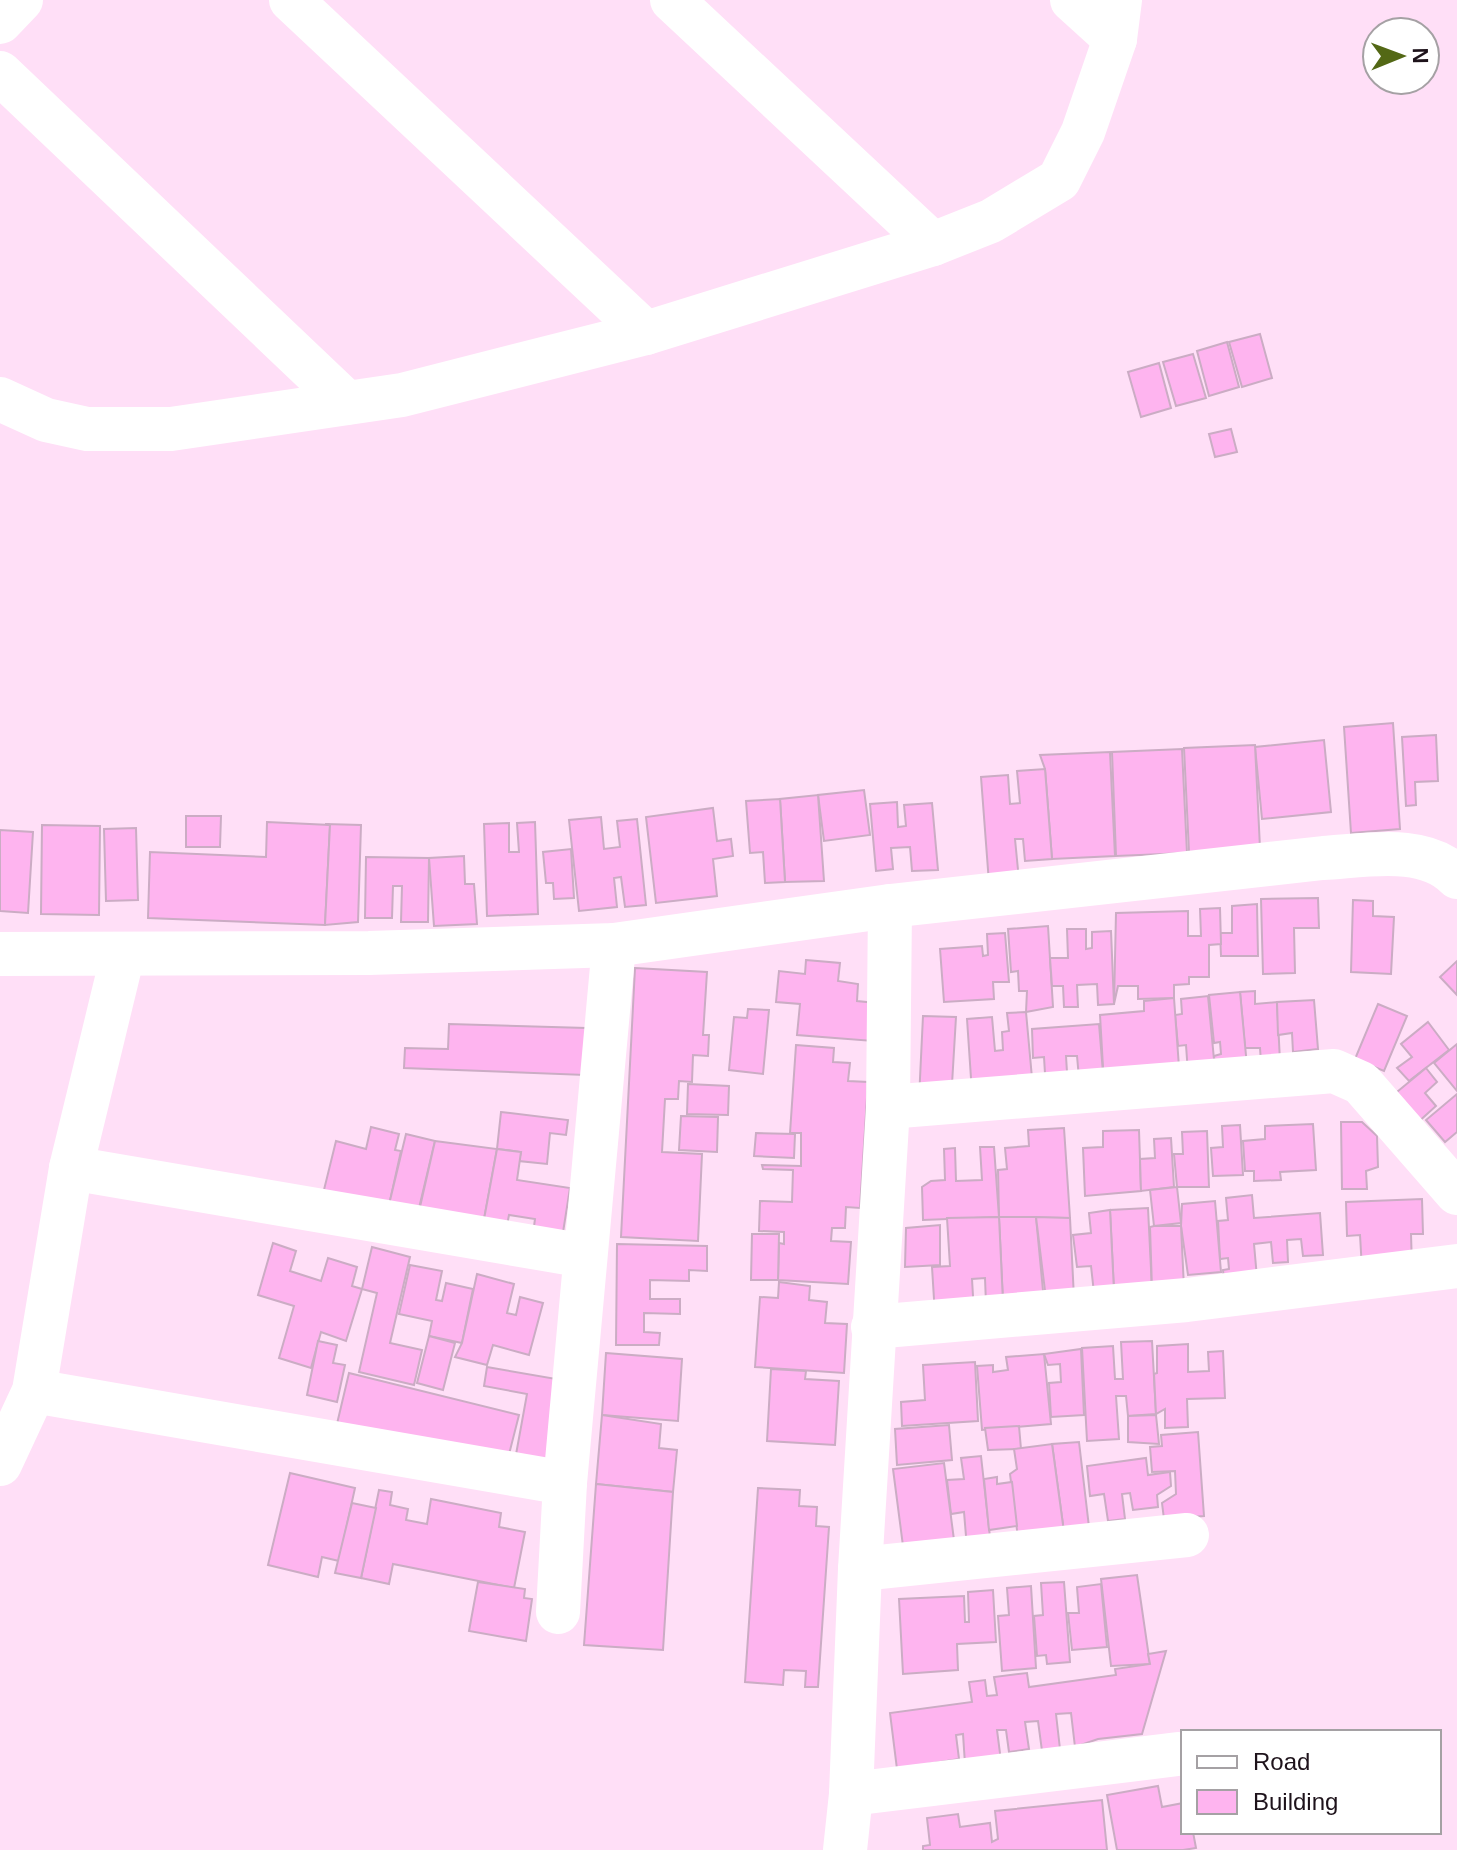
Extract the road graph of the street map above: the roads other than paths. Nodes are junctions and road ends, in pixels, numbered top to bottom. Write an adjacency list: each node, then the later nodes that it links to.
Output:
1 (21, 0): 6 (street)
2 (291, 0): 9 (street)
3 (672, 0): 8 (street)
4 (1072, 0): 5 (street)
5 (1117, 19): 8 (street)
6 (0, 22)
7 (0, 73): 11 (street)
8 (933, 244): 9 (street)
9 (646, 333): 11 (street)
10 (0, 399): 11 (street)
11 (347, 403)
12 (1457, 877): 13 (street)
13 (890, 906): 14 (street); 17 (street)
14 (614, 945): 16 (street); 20 (street)
15 (0, 954): 16 (street)
16 (123, 954): 18 (street)
17 (888, 1107): 19 (street); 22 (street)
18 (71, 1168): 20 (street); 23 (street)
19 (1457, 1193)
20 (585, 1256): 25 (street)
21 (1457, 1266): 22 (street)
22 (873, 1327): 27 (street)
23 (34, 1391): 24 (street); 25 (street)
24 (0, 1464)
25 (565, 1483): 28 (street)
26 (1187, 1535): 27 (street)
27 (860, 1569): 30 (street)
28 (558, 1612)
29 (1178, 1754): 30 (street)
30 (851, 1794): 31 (street)
31 (845, 1850)

